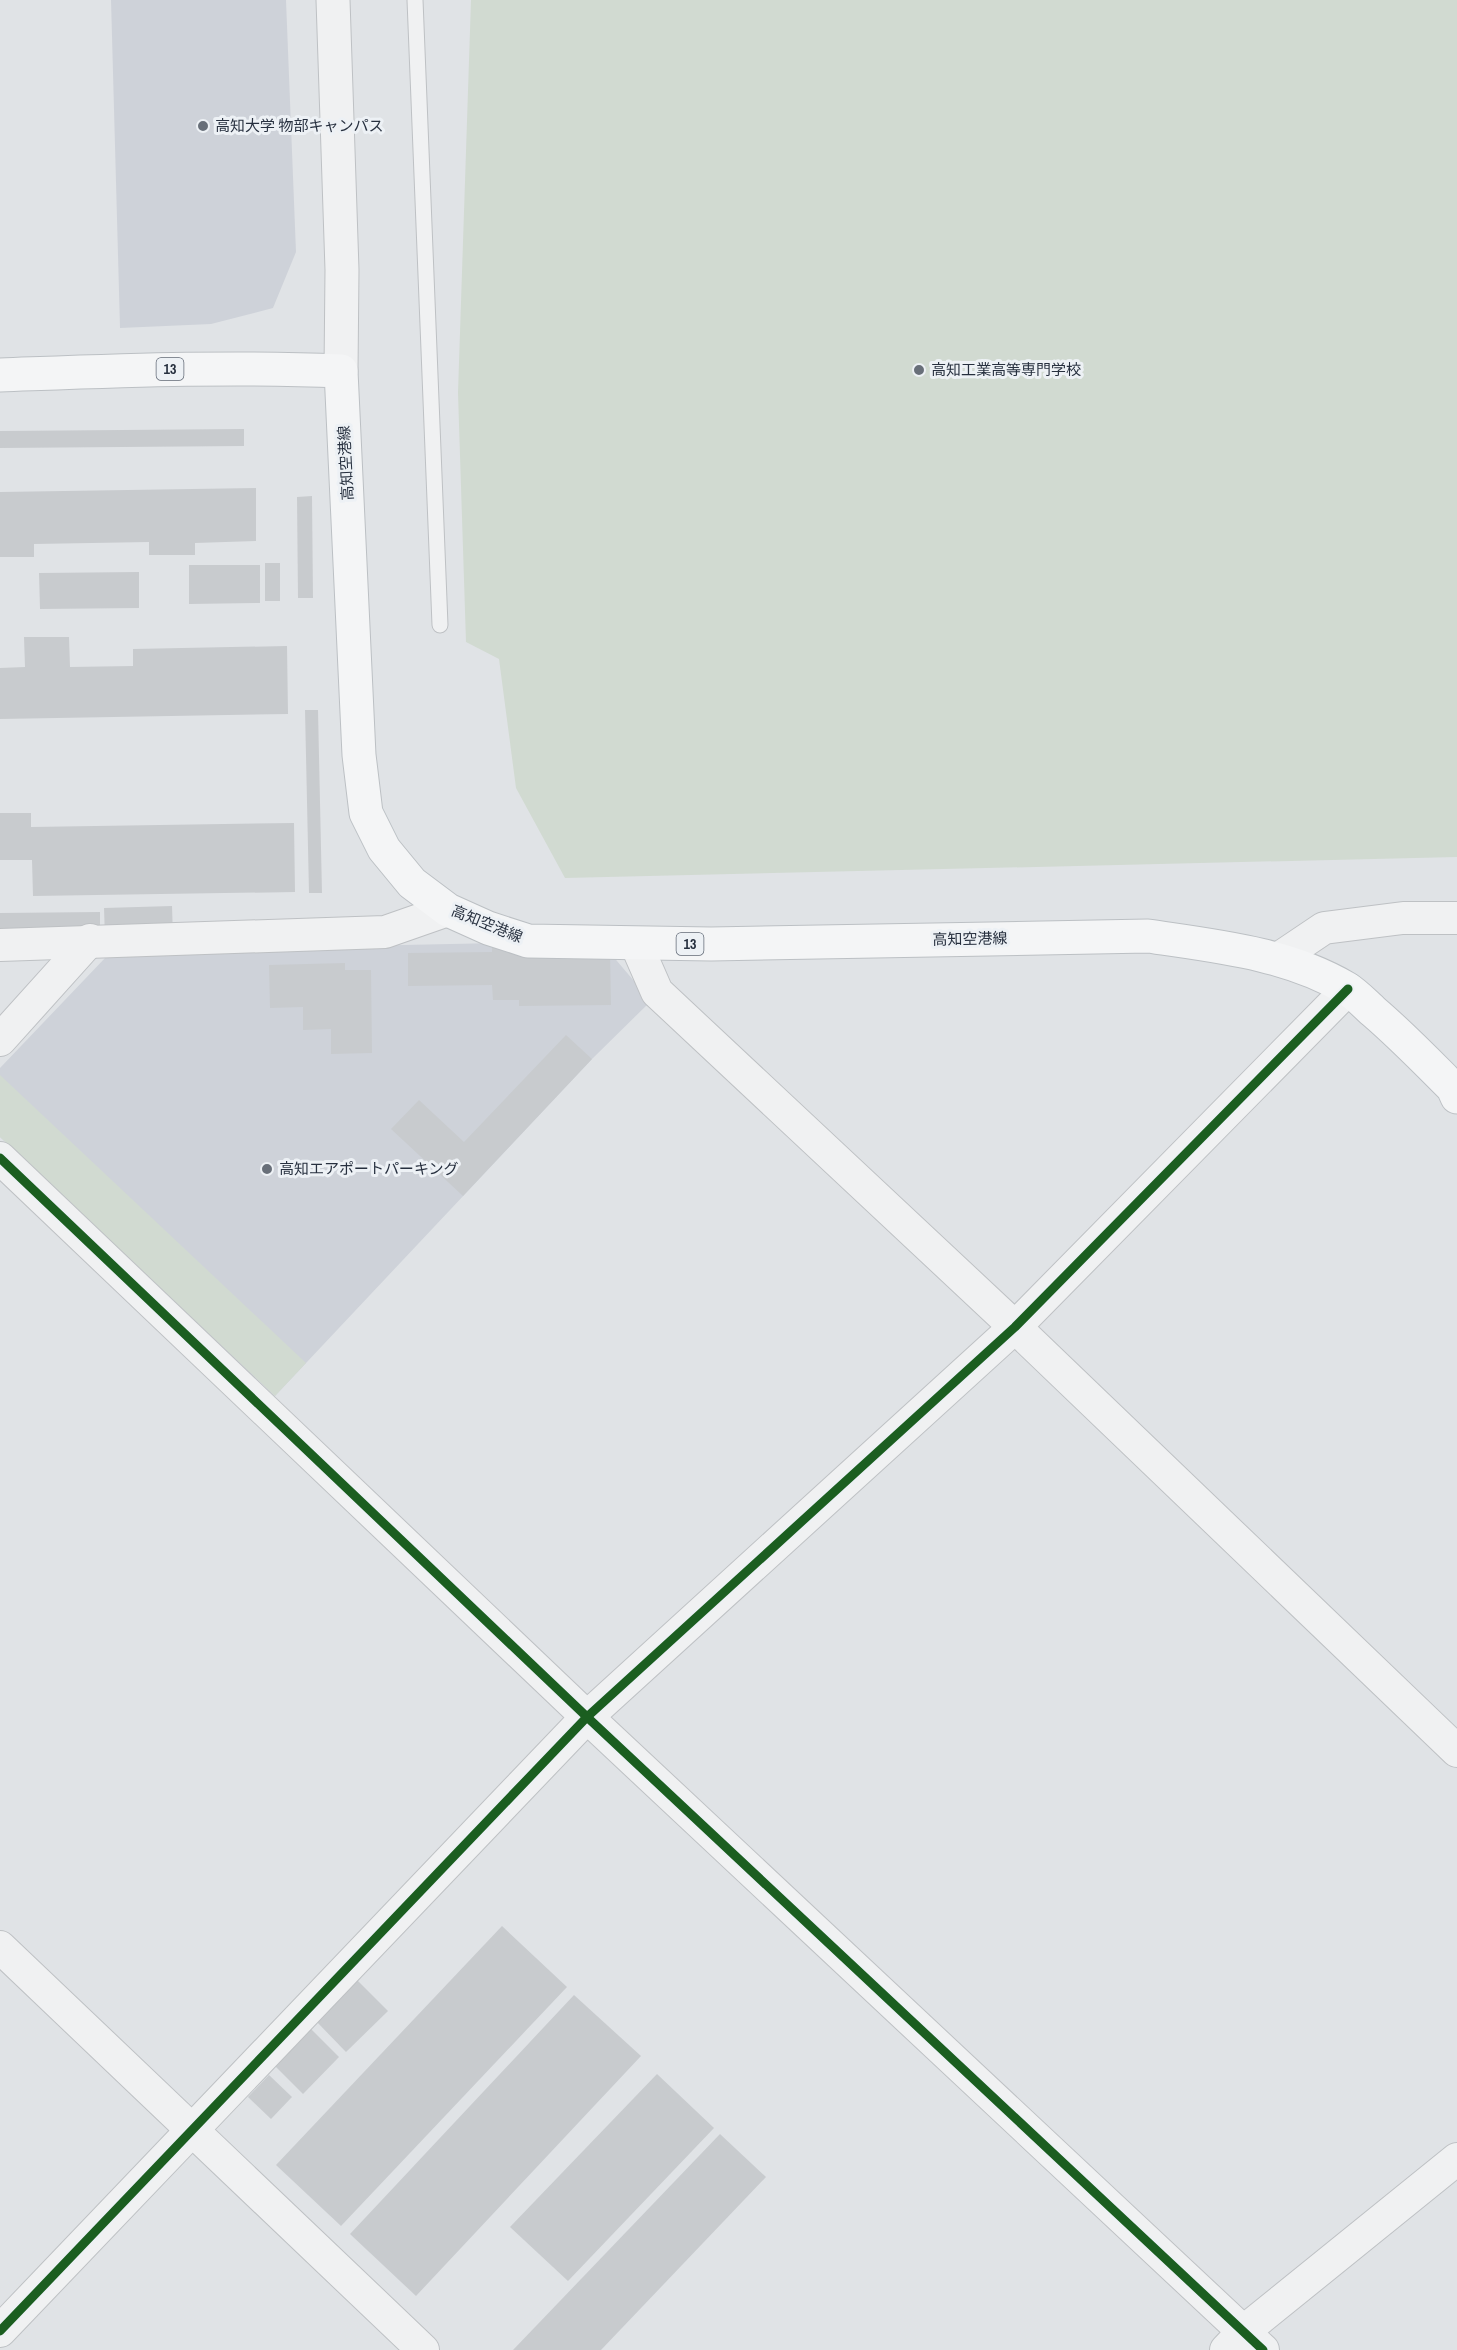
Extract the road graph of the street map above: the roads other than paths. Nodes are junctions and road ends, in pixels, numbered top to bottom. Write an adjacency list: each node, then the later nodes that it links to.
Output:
1 (333, 0): 3 (street)
2 (415, 0): 5 (lane)
3 (341, 371): 4 (main road, 13); 6 (main road, 高知空港線 / 13)
4 (0, 375)
5 (440, 625)
6 (448, 910): 8 (street); 9 (main road, 高知空港線 / 13)
7 (1457, 918): 11 (street)
8 (90, 940): 10 (street); 13 (street)
9 (636, 944): 11 (main road, 高知空港線 / 13); 16 (street)
10 (0, 945)
11 (1278, 959): 12 (main road, 高知空港線 / 13)
12 (1348, 989): 14 (main road, 高知空港線 / 13); 16 (street)
13 (0, 1040)
14 (1457, 1097)
15 (0, 1158): 17 (street)
16 (1015, 1327): 17 (street); 18 (street)
17 (587, 1717): 20 (street); 23 (street)
18 (1457, 1751)
19 (0, 1947): 20 (street)
20 (193, 2130): 22 (street); 24 (street)
21 (1457, 2159): 23 (street)
22 (0, 2331)
23 (1244, 2344)
24 (423, 2350)

